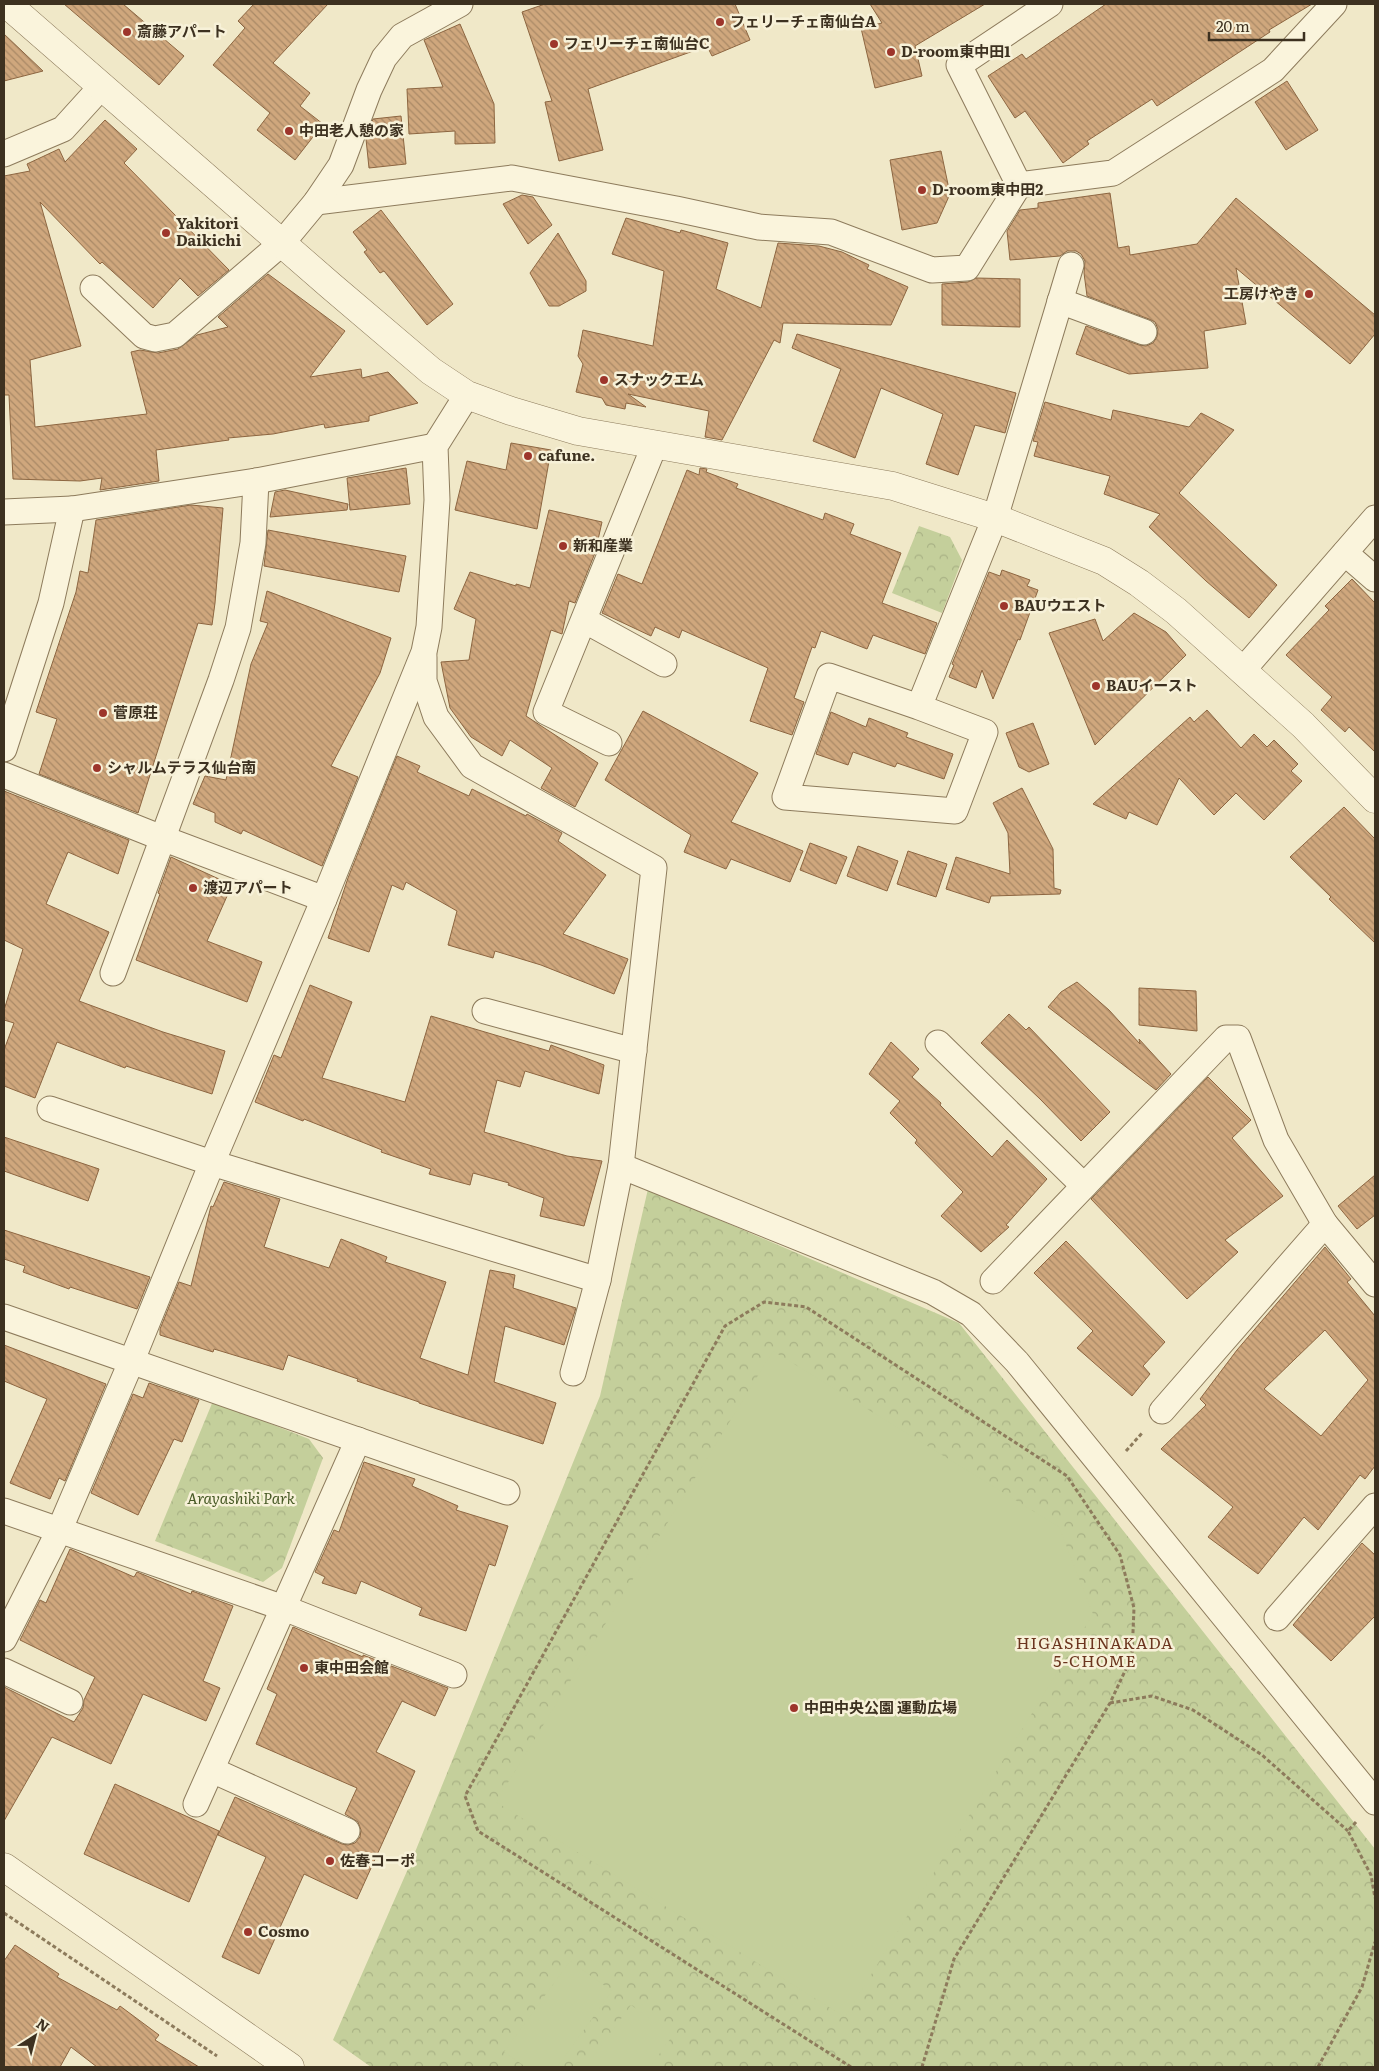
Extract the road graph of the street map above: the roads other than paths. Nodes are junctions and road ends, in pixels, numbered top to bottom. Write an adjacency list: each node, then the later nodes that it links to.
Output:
1 (7, 4): 5 (street)
2 (460, 4): 8 (street)
3 (1050, 4): 7 (street)
4 (1334, 4): 7 (street)
5 (102, 86): 6 (street); 9 (street)
6 (4, 154)
7 (1019, 185): 8 (street)
8 (316, 202): 9 (street)
9 (282, 244): 11 (street); 14 (street)
10 (1071, 265): 12 (street)
11 (93, 288)
12 (1060, 301): 13 (street); 20 (street)
13 (1144, 332)
14 (466, 395): 15 (street); 16 (street)
15 (655, 444): 20 (street); 24 (street)
16 (435, 446): 17 (street); 25 (street)
17 (256, 481): 18 (street); 33 (street)
18 (72, 509): 19 (street); 30 (street)
19 (4, 512)
20 (994, 518): 27 (street); 28 (street)
21 (1375, 518): 22 (street)
22 (1345, 553): 23 (street); 27 (street)
23 (1375, 579)
24 (584, 620): 26 (street); 29 (street)
25 (424, 652): 34 (street); 38 (street)
26 (664, 664)
27 (1242, 671): 32 (street)
28 (918, 707): 28 (street)
29 (609, 743)
30 (4, 749)
31 (4, 775): 33 (street)
32 (1375, 799)
33 (162, 838): 34 (street); 35 (street)
34 (324, 899): 40 (street)
35 (113, 973)
36 (485, 1010): 38 (street)
37 (938, 1042): 42 (street)
38 (634, 1052): 41 (street)
39 (50, 1109): 40 (street)
40 (212, 1163): 44 (street); 48 (street)
41 (621, 1166): 44 (street); 63 (street)
42 (1084, 1186): 43 (street); 45 (street)
43 (1325, 1224): 46 (street); 50 (street)
44 (598, 1280): 49 (street)
45 (993, 1281)
46 (1375, 1284)
47 (4, 1317): 48 (street)
48 (132, 1360): 51 (street); 55 (street)
49 (572, 1373)
50 (1162, 1411)
51 (358, 1440): 52 (street); 56 (street)
52 (506, 1492)
53 (1375, 1506): 57 (street)
54 (4, 1511): 55 (street)
55 (59, 1531): 56 (street); 58 (street)
56 (284, 1608): 60 (street); 62 (street)
57 (1277, 1618)
58 (4, 1640)
59 (4, 1671): 61 (street)
60 (454, 1675)
61 (70, 1702)
62 (212, 1770): 64 (street); 65 (street)
63 (1374, 1801)
64 (196, 1804)
65 (347, 1831)
66 (4, 1867): 67 (street)
67 (290, 2067)

